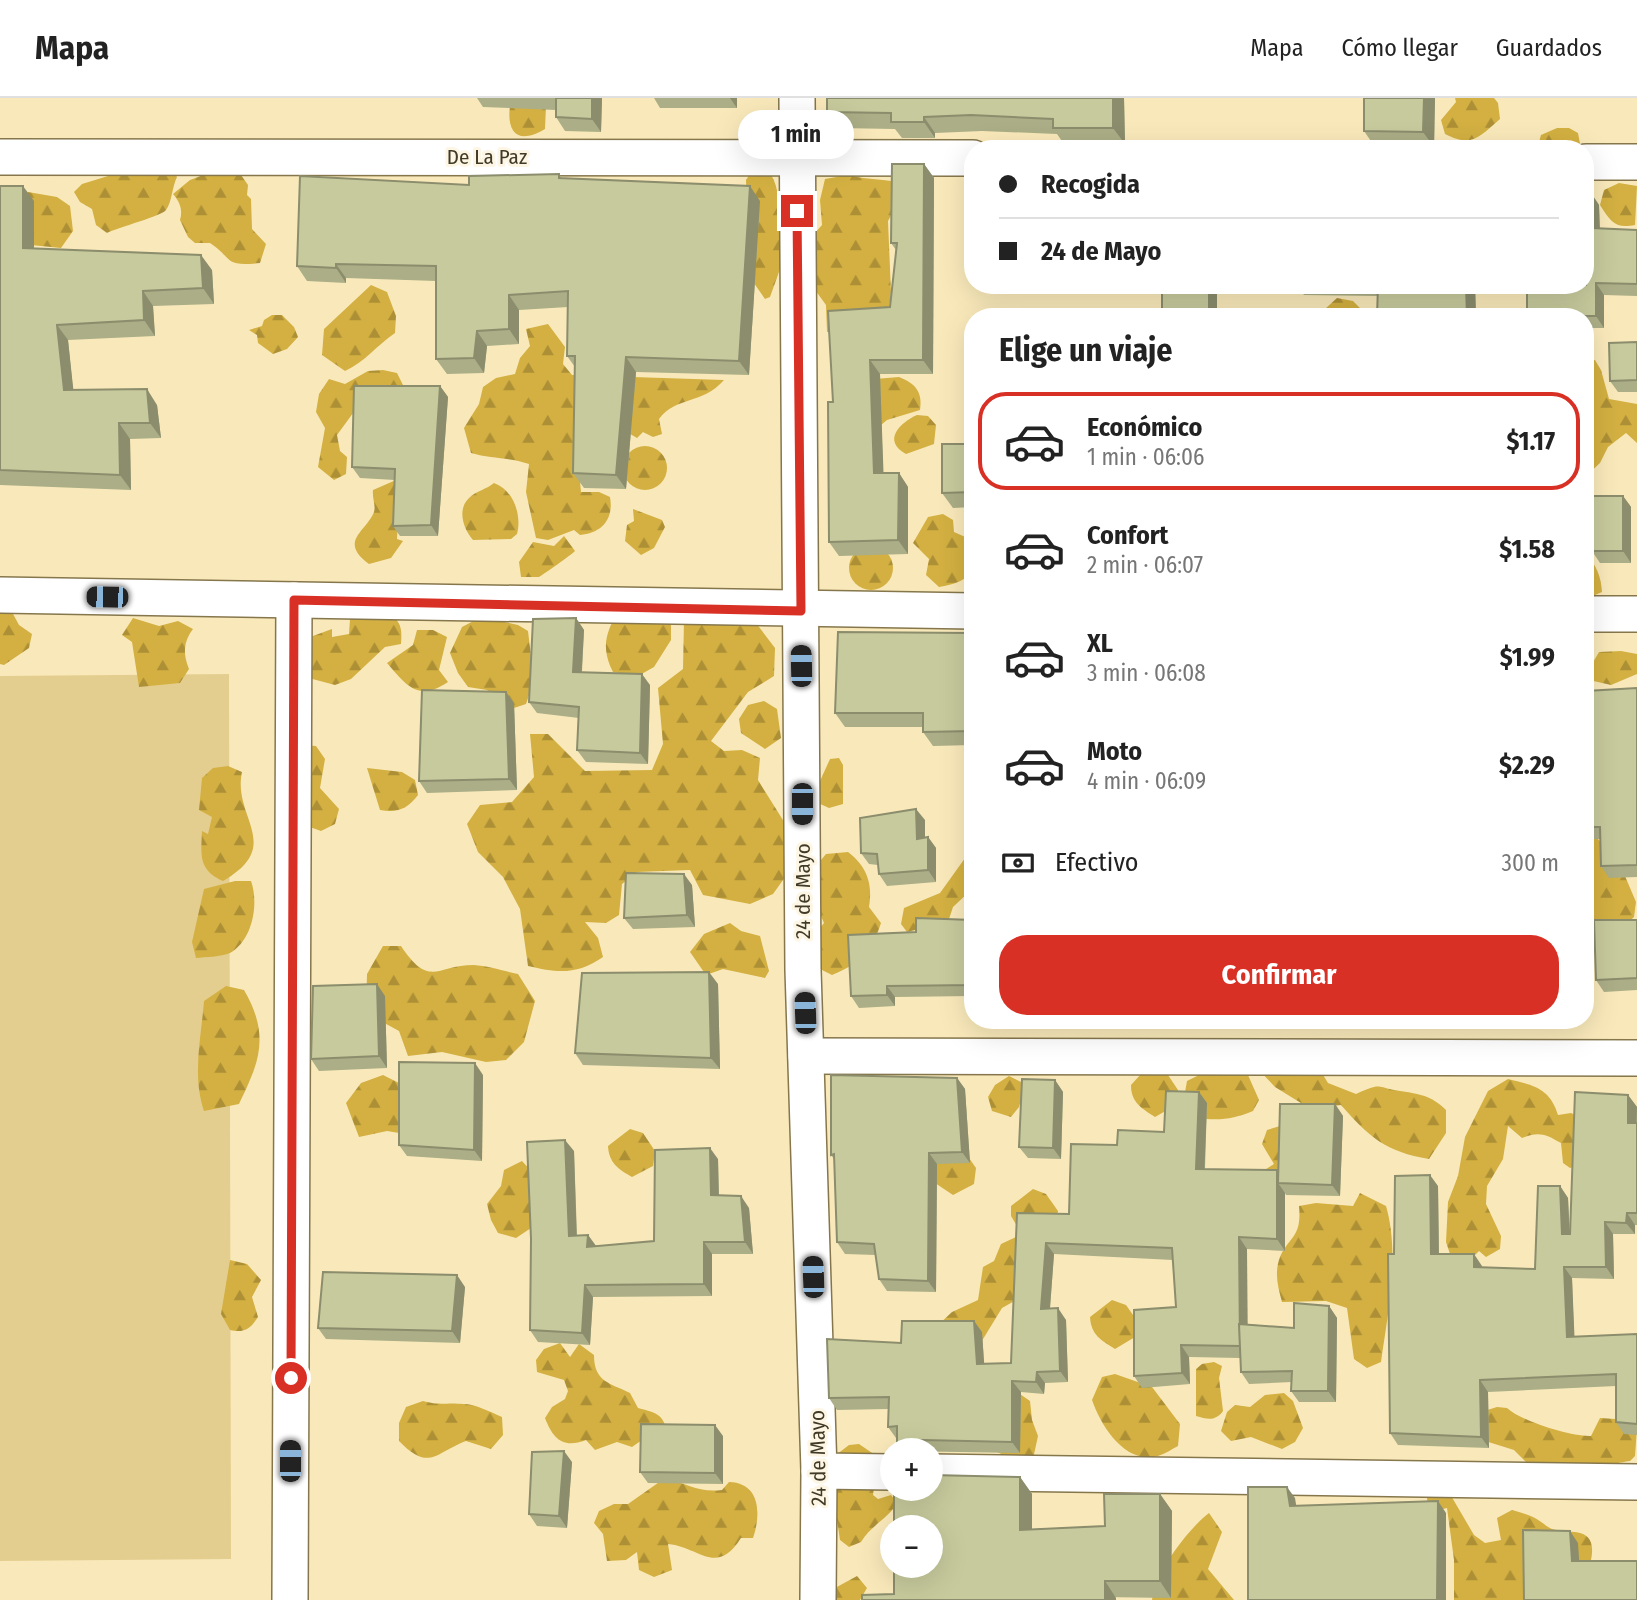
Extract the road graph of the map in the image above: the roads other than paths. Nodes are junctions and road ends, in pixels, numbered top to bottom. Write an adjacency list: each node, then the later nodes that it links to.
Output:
1 (797, 98): 3 (street, 24 de Mayo)
2 (0, 157): 3 (street, De La Paz)
3 (797, 157): 4 (street, De La Paz); 9 (street, 24 de Mayo)
4 (964, 158)
5 (1594, 162): 6 (street)
6 (1637, 162)
7 (0, 595): 8 (street)
8 (294, 600): 9 (street); 19 (street)
9 (801, 611): 10 (street); 13 (street, 24 de Mayo)
10 (964, 611)
11 (1594, 614): 12 (street)
12 (1637, 614)
13 (806, 1056): 14 (street); 15 (street, 24 de Mayo)
14 (1637, 1058)
15 (819, 1471): 16 (street); 20 (street, 24 de Mayo)
16 (880, 1472)
17 (943, 1472): 18 (street)
18 (1637, 1482)
19 (290, 1600)
20 (818, 1600)

